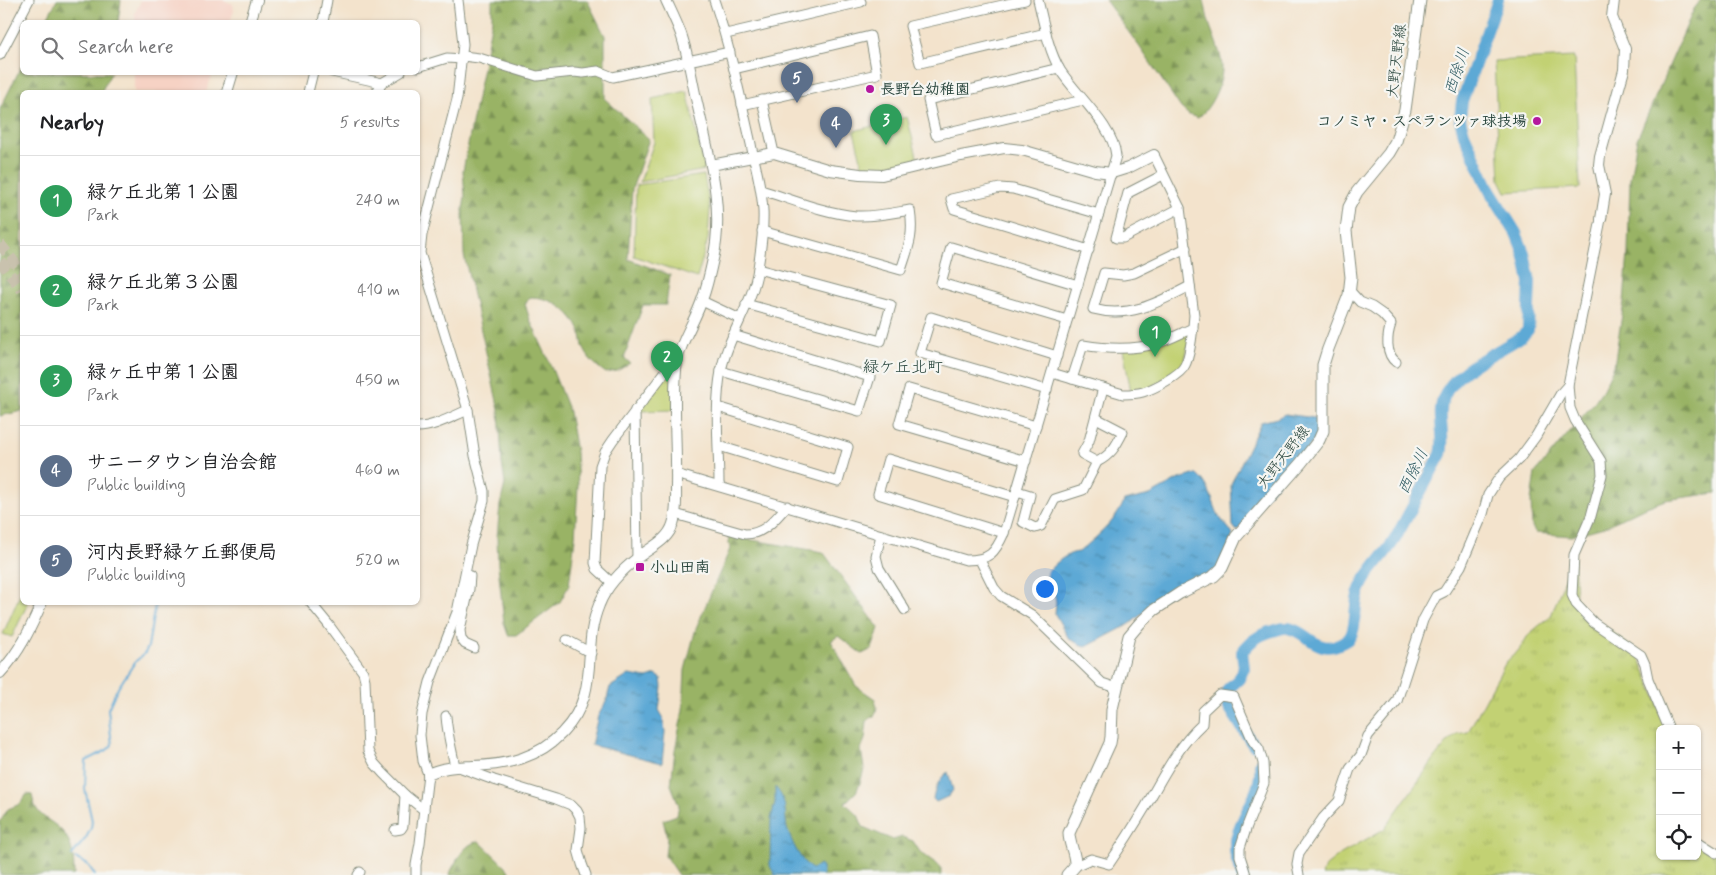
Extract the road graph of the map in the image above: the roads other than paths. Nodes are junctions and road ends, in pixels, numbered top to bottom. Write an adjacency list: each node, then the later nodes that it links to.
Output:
1 (29, 0): 17 (street)
2 (257, 0): 12 (street)
3 (327, 0): 13 (street)
4 (458, 0): 18 (street)
5 (666, 0): 19 (street)
6 (714, 0): 14 (street)
7 (860, 0): 14 (street)
8 (1025, 0): 15 (street)
9 (1038, 0): 15 (street)
10 (1420, 0): 50 (main road, 大野天野線)
11 (1614, 0): 43 (street)
12 (251, 20)
13 (322, 20)
14 (726, 34): 16 (street)
15 (1046, 34): 21 (street)
16 (730, 52): 19 (street); 22 (street)
17 (0, 55)
18 (463, 57): 19 (street); 20 (street); 67 (street)
19 (688, 62): 37 (street)
20 (420, 66)
21 (1059, 68): 32 (street); 32 (street)
22 (734, 70): 31 (street); 33 (street)
23 (232, 75): 28 (street)
24 (312, 75): 29 (street)
25 (347, 75): 27 (street)
26 (395, 75): 27 (street)
27 (382, 82): 30 (street)
28 (228, 90)
29 (308, 90)
30 (378, 90)
31 (762, 100): 33 (street); 34 (street)
32 (1083, 100): 38 (street)
33 (742, 105): 36 (street)
34 (774, 154): 36 (street); 38 (street)
35 (1154, 155): 38 (street); 39 (street)
36 (753, 156): 37 (street); 40 (street)
37 (711, 165): 51 (street)
38 (1112, 173): 42 (street)
39 (1163, 175): 41 (street); 41 (street)
40 (761, 190): 44 (street); 44 (street)
41 (1180, 208): 45 (street)
42 (1099, 214): 46 (street); 46 (street)
43 (1601, 219): 63 (street)
44 (762, 231): 47 (street)
45 (1186, 248): 49 (street); 49 (street)
46 (1088, 250): 48 (street)
47 (758, 269): 52 (street); 52 (street)
48 (1078, 285): 54 (street); 54 (street)
49 (1190, 286): 55 (street)
50 (1350, 290): 59 (street); 93 (main road, 大野天野線)
51 (702, 301): 53 (street); 57 (street)
52 (746, 304): 53 (street)
53 (740, 319): 56 (street)
54 (1067, 320): 58 (street)
55 (1193, 328): 62 (street); 64 (street)
56 (733, 335): 60 (street); 60 (street)
57 (679, 354): 68 (street); 75 (street)
58 (1057, 356): 61 (street); 65 (street)
59 (1396, 362)
60 (721, 371): 66 (street)
61 (1052, 373): 62 (street); 65 (street)
62 (1072, 379): 64 (street)
63 (1568, 385): 95 (street); 109 (street)
64 (1103, 388): 69 (street)
65 (1047, 390): 70 (street)
66 (718, 407): 72 (street); 72 (street)
67 (468, 410): 71 (street); 82 (street)
68 (635, 410): 83 (street); 85 (street)
69 (1096, 418): 74 (street); 74 (street)
70 (1036, 426): 73 (street); 73 (street)
71 (420, 427)
72 (719, 446): 76 (street)
73 (1026, 461): 77 (street)
74 (1097, 462): 77 (street)
75 (676, 474): 76 (street); 79 (street)
76 (719, 485): 78 (street)
77 (1016, 494): 80 (street); 80 (street)
78 (787, 506): 79 (street); 81 (street)
79 (675, 514): 83 (street)
80 (1004, 532): 84 (street)
81 (881, 535): 84 (street); 88 (street)
82 (473, 538): 90 (street); 97 (street)
83 (637, 558): 85 (street)
84 (980, 560): 93 (street)
85 (611, 582): 91 (street)
86 (41, 605): 92 (street)
87 (312, 605): 98 (street)
88 (905, 610)
89 (567, 640): 91 (street)
90 (474, 648)
91 (591, 653): 96 (street)
92 (0, 673)
93 (1117, 688): 103 (main road, 大野天野線)
94 (446, 716): 96 (street)
95 (1667, 725)
96 (457, 767): 97 (street); 106 (street)
97 (428, 774): 99 (street)
98 (405, 794): 99 (street); 100 (street)
99 (424, 810): 104 (street)
100 (395, 830)
101 (1701, 844): 102 (street)
102 (1716, 853)
103 (1076, 866): 107 (main road); 108 (street)
104 (416, 870): 105 (street)
105 (411, 875)
106 (586, 875)
107 (1067, 875)
108 (1246, 875)
109 (1299, 875)

